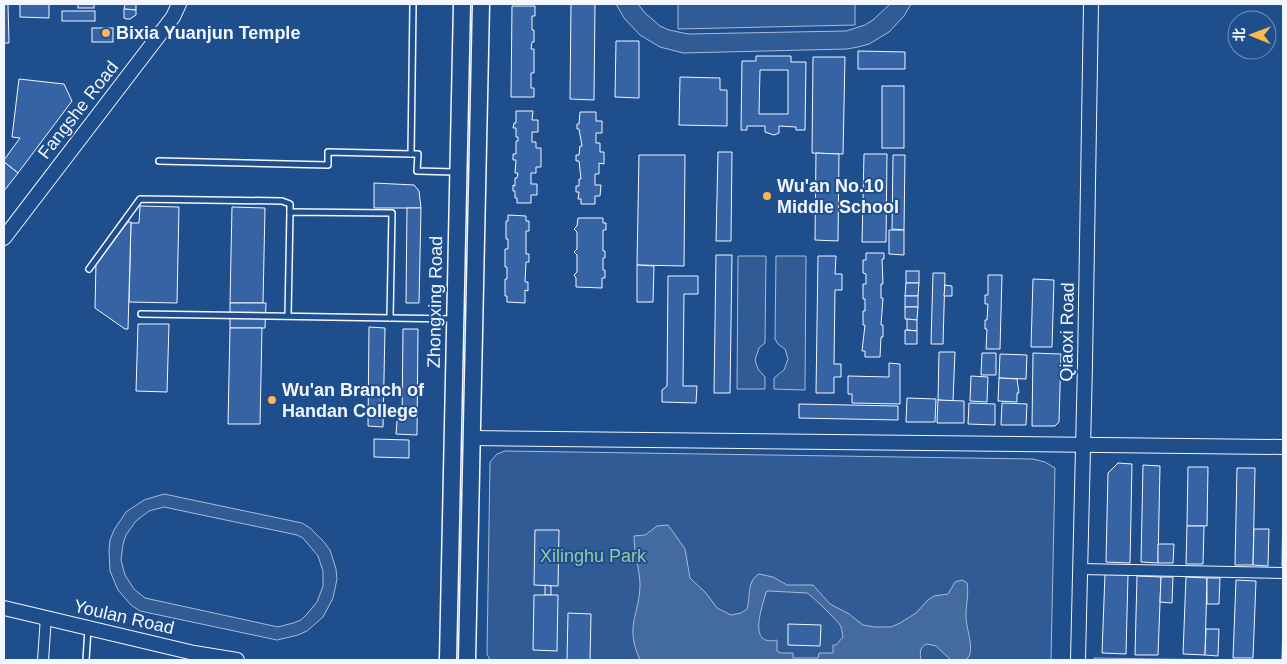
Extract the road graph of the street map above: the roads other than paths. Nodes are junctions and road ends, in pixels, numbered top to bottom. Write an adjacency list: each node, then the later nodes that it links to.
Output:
1 (179, 4): 10 (street, Fangshe Road)
2 (413, 4): 6 (lane)
3 (462, 4): 8 (main road, Zhongxing Road)
4 (481, 4): 16 (main road)
5 (1091, 4): 17 (street, Qiaoxi Road)
6 (411, 154): 7 (lane); 8 (lane)
7 (159, 160)
8 (458, 172): 15 (main road, Zhongxing Road)
9 (290, 212): 11 (lane); 13 (lane); 14 (lane)
10 (4, 238)
11 (89, 269)
12 (141, 314): 13 (lane)
13 (288, 316): 14 (lane)
14 (390, 318): 15 (lane)
15 (455, 319): 27 (main road, Zhongxing Road)
16 (472, 438): 17 (street); 28 (main road)
17 (1084, 445): 18 (street); 19 (street, Qiaoxi Road)
18 (1283, 447)
19 (1080, 569): 20 (street); 29 (street, Qiaoxi Road)
20 (1283, 573)
21 (4, 608): 22 (street, Youlan Road)
22 (46, 617): 23 (street, Youlan Road); 24 (street)
23 (88, 628): 25 (lane); 26 (street, Youlan Road)
24 (43, 660)
25 (86, 660)
26 (237, 660)
27 (448, 660)
28 (467, 660)
29 (1078, 660)

